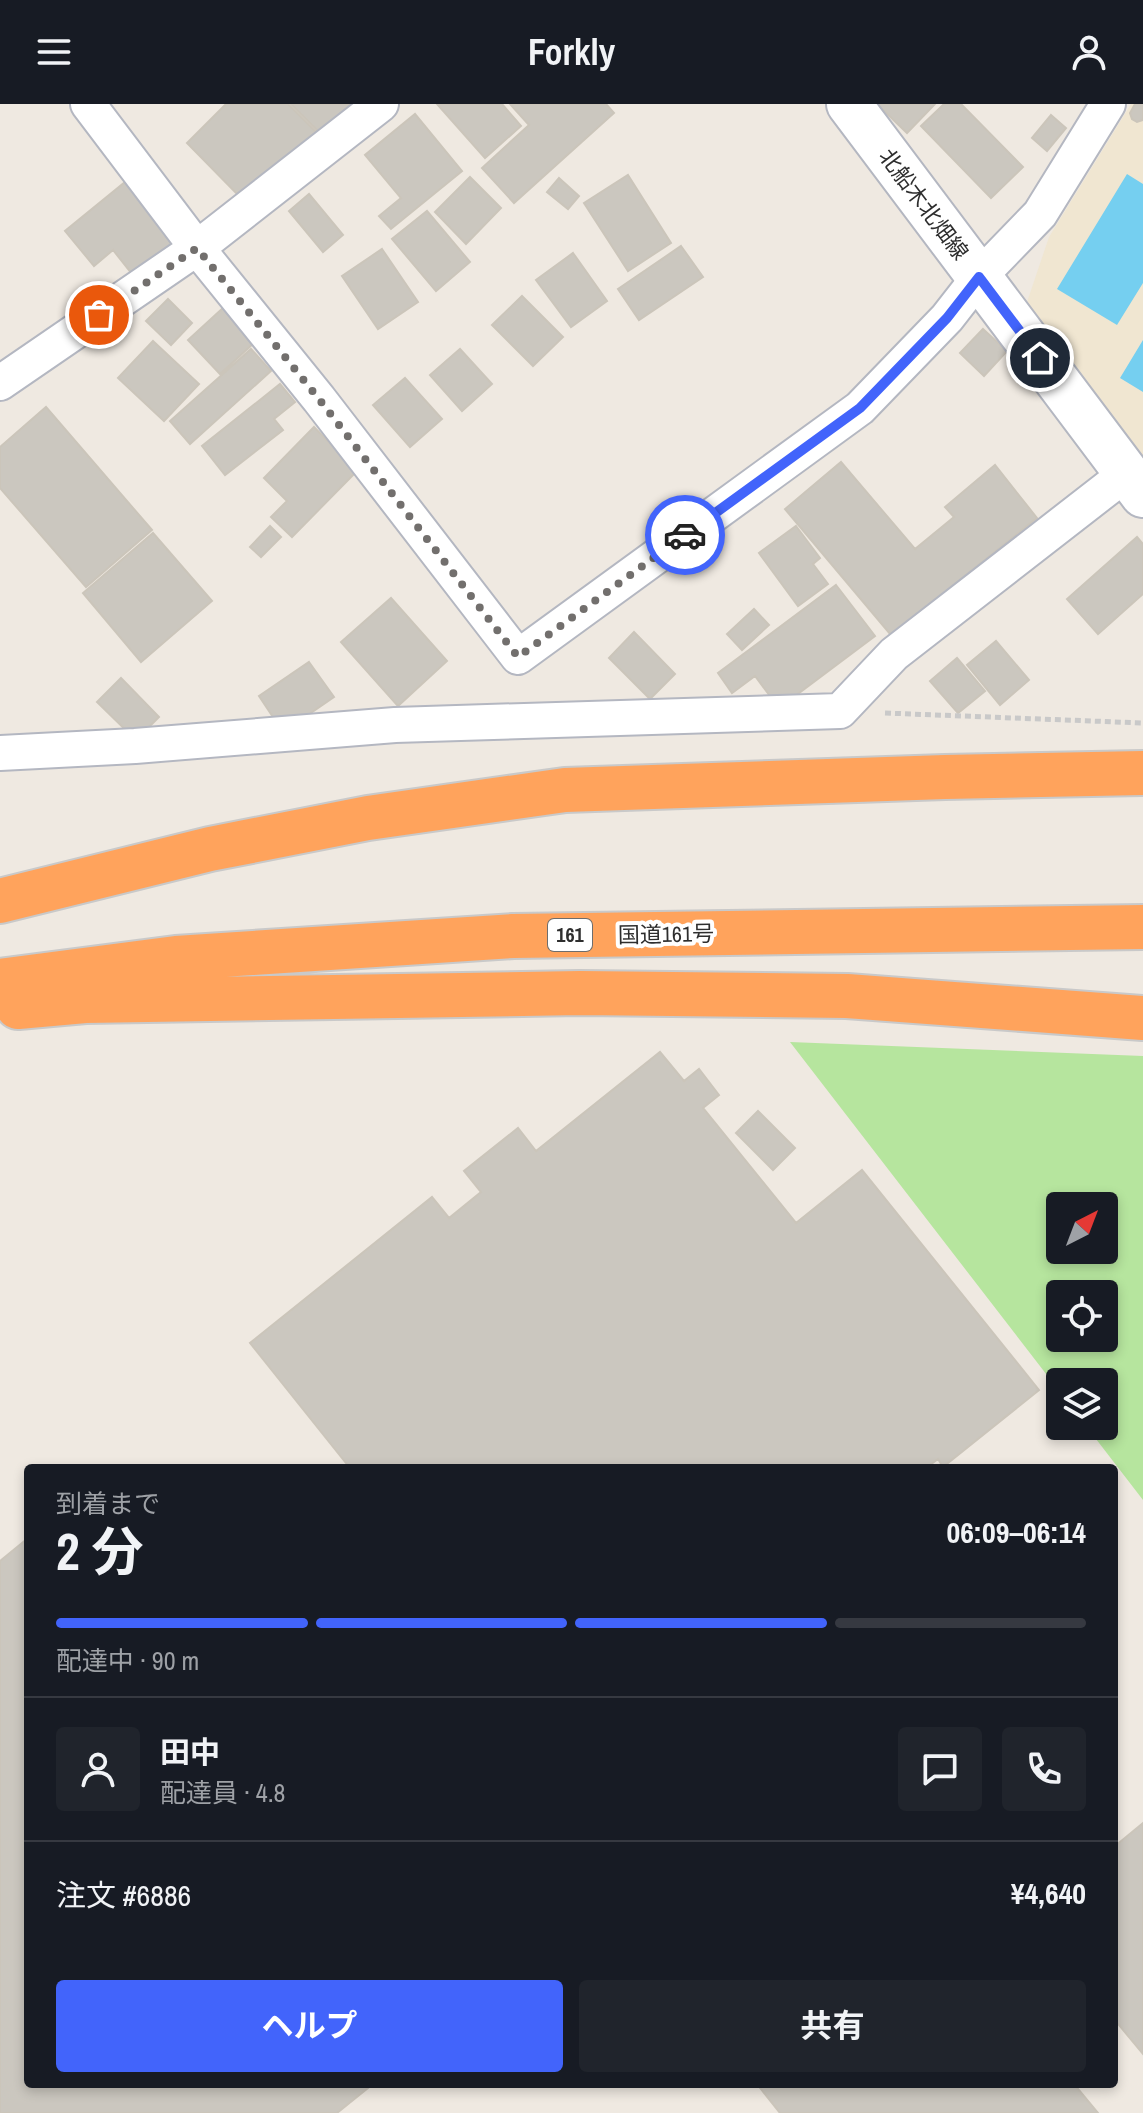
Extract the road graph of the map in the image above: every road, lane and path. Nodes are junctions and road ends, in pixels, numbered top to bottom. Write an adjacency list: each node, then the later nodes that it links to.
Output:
1 (88, 104): 5 (street)
2 (381, 104): 5 (street)
3 (849, 104): 6 (main road, 北船木北畑線)
4 (1108, 104): 6 (street)
5 (197, 248): 6 (street); 7 (street)
6 (979, 277): 8 (main road, 北船木北畑線)
7 (0, 383)
8 (1135, 484): 9 (street)
9 (840, 711): 10 (path); 11 (street)
10 (1143, 723)
11 (0, 753)
12 (1143, 773): 13 (highway)
13 (0, 901)
14 (1143, 927): 15 (highway, 国道161号 / 161)
15 (0, 981)
16 (0, 1008): 17 (highway)
17 (1143, 1018)

